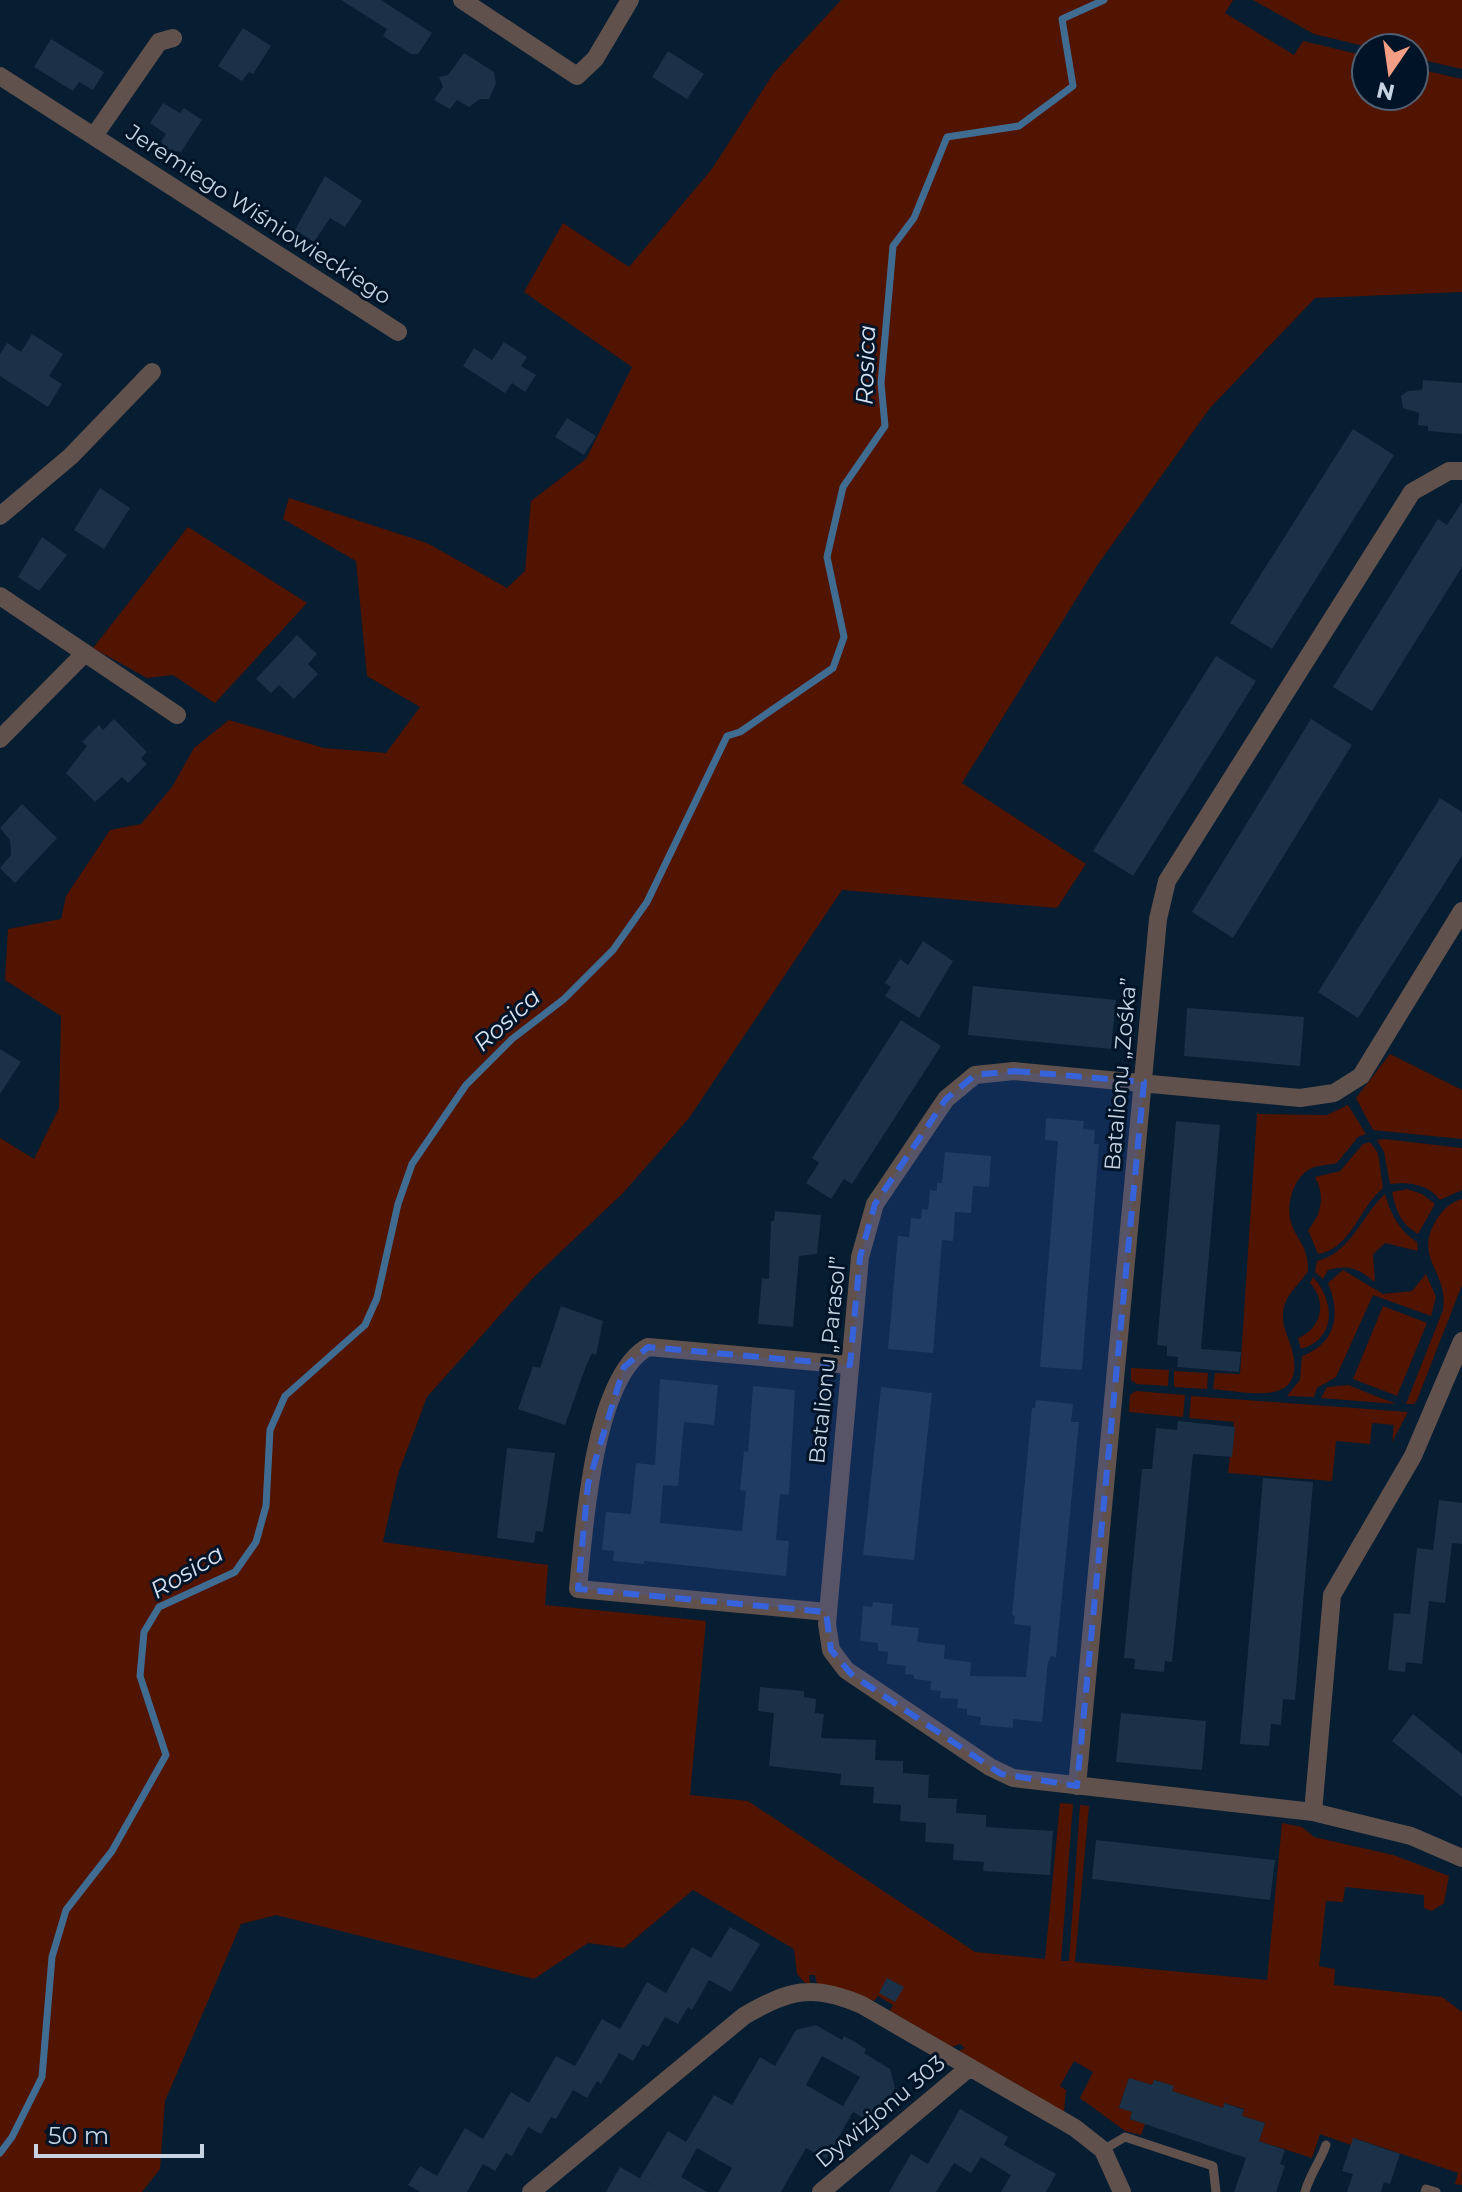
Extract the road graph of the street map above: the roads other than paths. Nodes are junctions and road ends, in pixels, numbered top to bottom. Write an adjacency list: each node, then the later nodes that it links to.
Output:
1 (462, 0): 2 (street)
2 (630, 0)
3 (173, 38): 5 (street, Jeremiego Wiśniowieckiego)
4 (0, 76): 5 (street, Jeremiego Wiśniowieckiego)
5 (94, 136): 6 (street, Jeremiego Wiśniowieckiego)
6 (398, 332)
7 (152, 372): 9 (street)
8 (1462, 471): 15 (street, Batalionu „Zośka”)
9 (0, 516)
10 (0, 596): 11 (street)
11 (85, 653): 12 (street); 13 (street)
12 (177, 715)
13 (0, 739)
14 (1462, 911): 15 (street, Batalionu „Parasol”)
15 (1144, 1082): 17 (street, Batalionu „Parasol”); 19 (street, Batalionu „Zośka”)
16 (1462, 1341): 20 (street)
17 (850, 1365): 18 (street, Batalionu „Parasol”); 18 (street)
18 (827, 1612): 19 (street, Batalionu „Parasol”)
19 (1077, 1786): 20 (street, Batalionu „Parasol”)
20 (1313, 1812): 21 (street, Batalionu „Parasol”)
21 (1462, 1858)
22 (970, 2067): 24 (street); 25 (street); 26 (street, Dywizjonu 303)
23 (1326, 2145): 29 (lane)
24 (1103, 2150): 27 (street); 28 (lane)
25 (531, 2192)
26 (821, 2192)
27 (1122, 2192)
28 (1216, 2192)
29 (1305, 2192)
30 (1425, 2192): 31 (lane)
31 (1436, 2192)

